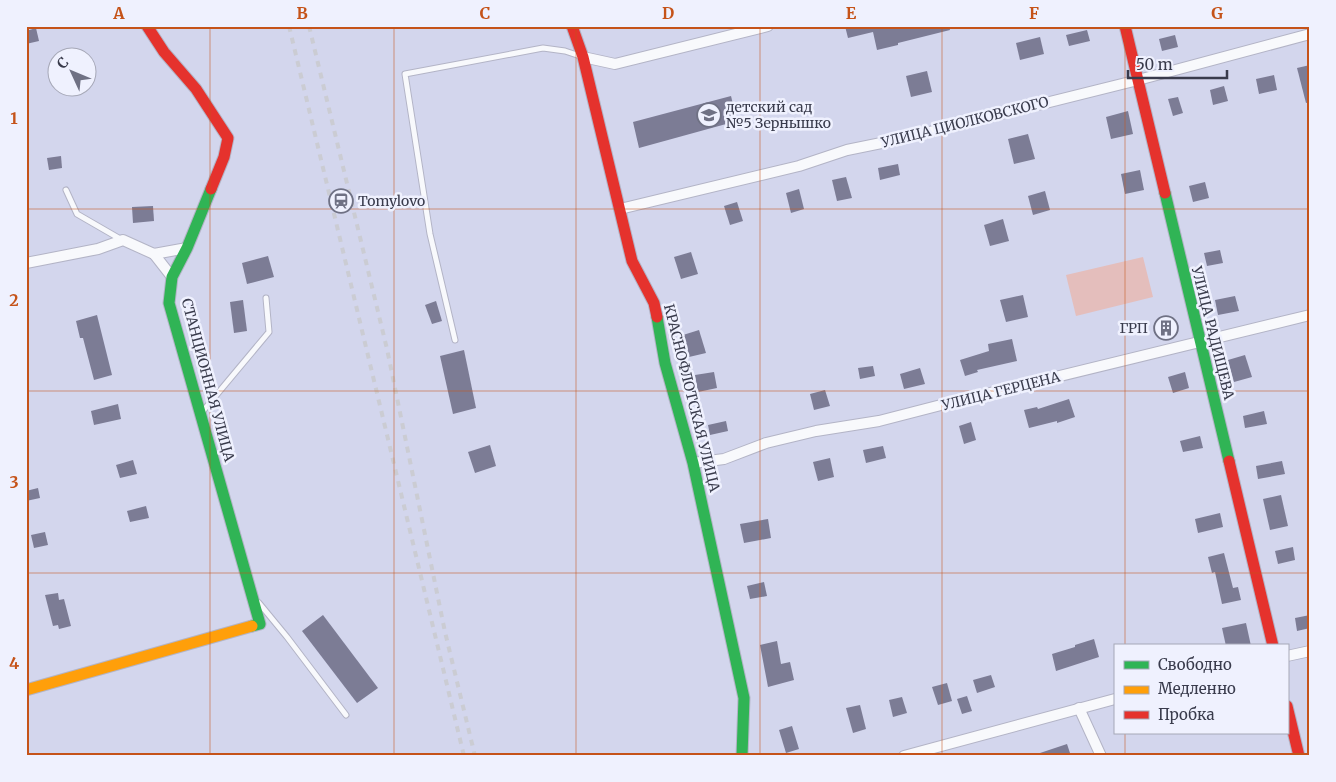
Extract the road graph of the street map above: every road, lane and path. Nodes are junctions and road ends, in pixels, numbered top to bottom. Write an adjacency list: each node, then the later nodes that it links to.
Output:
1 (147, 26): 11 (street, СТАНЦИОННАЯ УЛИЦА)
2 (572, 26): 6 (street, КРАСНОФЛОТСКАЯ УЛИЦА)
3 (768, 26): 6 (street)
4 (1125, 26): 7 (street, УЛИЦА РАДИЩЕВА)
5 (1310, 34): 7 (street, УЛИЦА ЦИОЛКОВСКОГО)
6 (583, 57): 9 (street, КРАСНОФЛОТСКАЯ УЛИЦА); 17 (lane)
7 (1138, 80): 9 (street, УЛИЦА ЦИОЛКОВСКОГО); 18 (street, УЛИЦА РАДИЩЕВА)
8 (66, 190): 10 (lane)
9 (620, 209): 20 (street, КРАСНОФЛОТСКАЯ УЛИЦА)
10 (123, 240): 12 (street); 13 (street)
11 (187, 248): 12 (street); 14 (street, СТАНЦИОННАЯ УЛИЦА)
12 (154, 254): 14 (street)
13 (26, 263)
14 (172, 277): 19 (street, СТАНЦИОННАЯ УЛИЦА)
15 (266, 298): 19 (lane)
16 (1310, 315): 18 (street, УЛИЦА ГЕРЦЕНА)
17 (455, 340)
18 (1200, 343): 20 (street, УЛИЦА ГЕРЦЕНА); 22 (street, УЛИЦА РАДИЩЕВА)
19 (201, 414): 21 (street, СТАНЦИОННАЯ УЛИЦА)
20 (693, 463): 30 (street, КРАСНОФЛОТСКАЯ УЛИЦА)
21 (252, 593): 25 (street, СТАНЦИОННАЯ УЛИЦА); 29 (lane)
22 (1273, 644)
23 (1310, 651): 24 (street)
24 (1288, 656)
25 (26, 690)
26 (1114, 699): 27 (street)
27 (1079, 708): 31 (street); 32 (street)
28 (1288, 710): 33 (street)
29 (346, 715)
30 (742, 756)
31 (904, 756)
32 (1101, 756)
33 (1299, 756)

